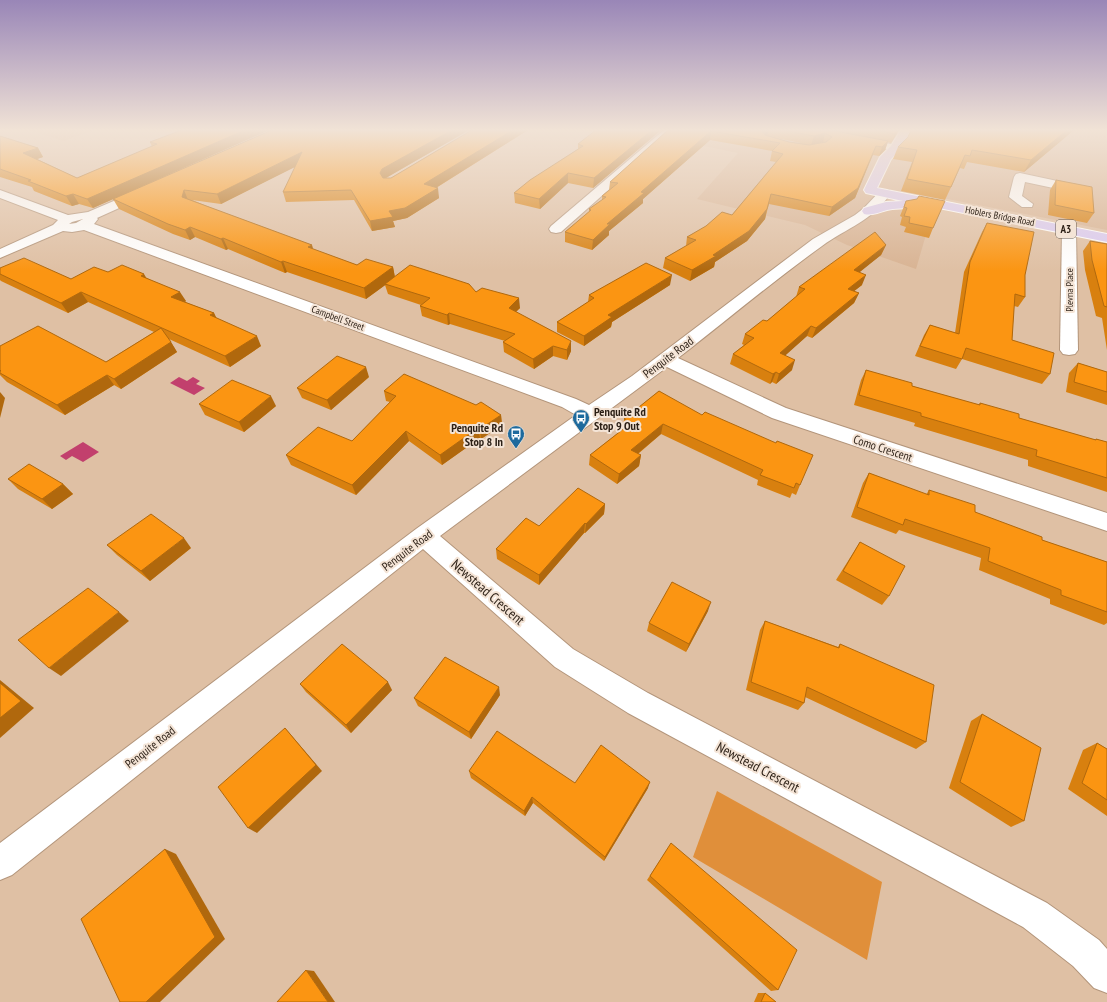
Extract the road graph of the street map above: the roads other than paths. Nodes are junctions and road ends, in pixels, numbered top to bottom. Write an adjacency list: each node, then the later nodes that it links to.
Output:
1 (617, 177): 13 (street)
2 (876, 177): 8 (highway)
3 (892, 179): 6 (highway)
4 (1058, 185): 10 (street)
5 (152, 188): 11 (street)
6 (885, 193): 8 (street, Penquite Road); 8 (highway, Hoblers Bridge Road / A3); 9 (highway, Hoblers Bridge Road / A3)
7 (0, 194): 12 (street)
8 (863, 202): 9 (highway); 18 (street, Penquite Road)
9 (942, 204): 14 (highway, Hoblers Bridge Road / A3)
10 (1027, 204)
11 (86, 221): 12 (street); 19 (street, Campbell Street)
12 (64, 223): 16 (street)
13 (556, 229)
14 (1070, 230): 15 (highway, Hoblers Bridge Road / A3); 17 (street, Plevna Place)
15 (1107, 238)
16 (0, 254)
17 (1069, 350)
18 (665, 359): 19 (street, Penquite Road); 20 (street, Como Crescent)
19 (591, 414): 21 (street, Penquite Road)
20 (1107, 522)
21 (424, 536): 22 (street, Penquite Road); 23 (street, Newstead Crescent)
22 (0, 863)
23 (1107, 975)

